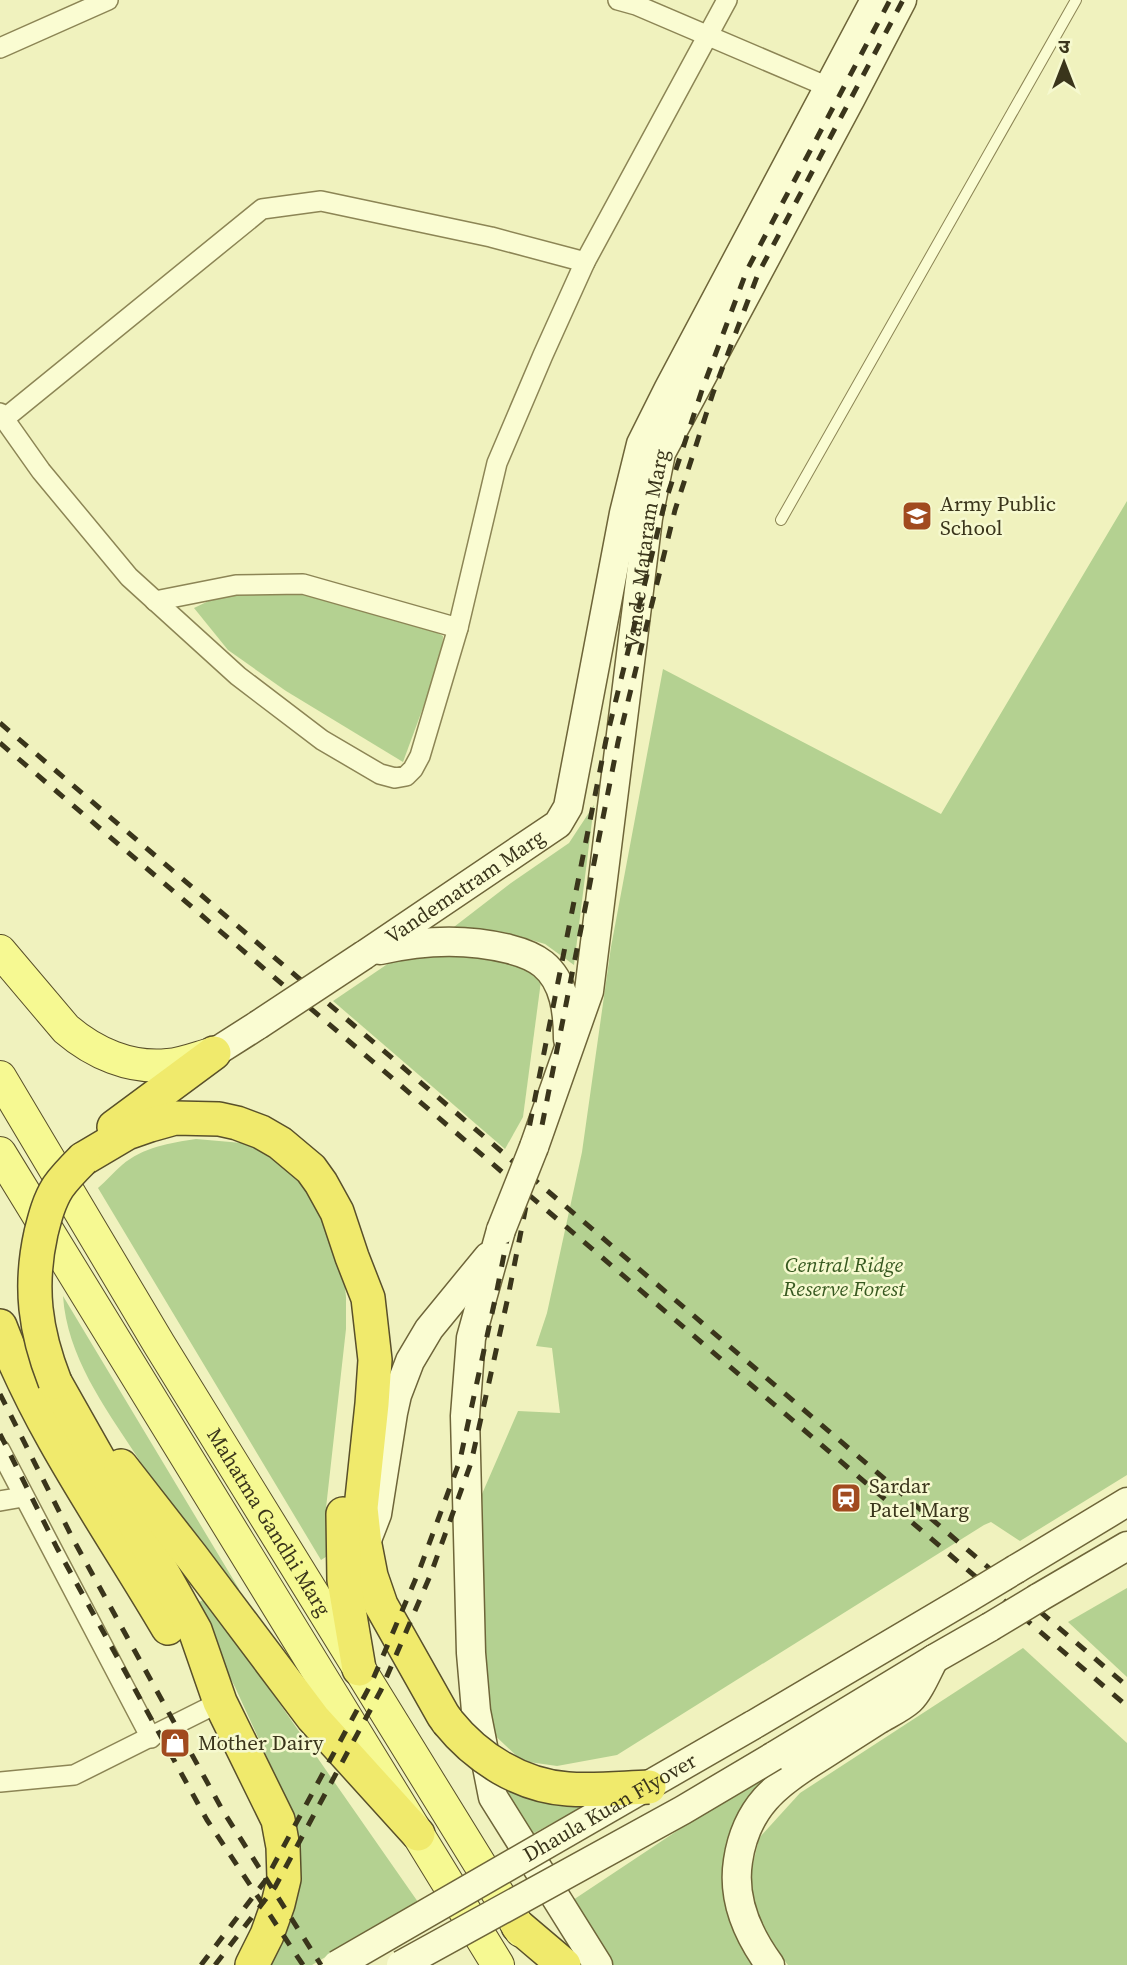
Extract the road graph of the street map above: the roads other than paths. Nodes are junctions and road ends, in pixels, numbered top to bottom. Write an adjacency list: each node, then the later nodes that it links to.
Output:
1 (108, 0): 8 (street)
2 (618, 0): 7 (street)
3 (727, 0): 7 (street)
4 (875, 0): 9 (main road, Vande Mataram Marg)
5 (902, 0): 9 (main road, Vande Mataram Marg)
6 (1076, 0): 12 (lane)
7 (708, 37): 9 (street); 10 (street)
8 (0, 48)
9 (840, 92): 15 (main road, Vande Mataram Marg); 18 (main road, Vande Mataram Marg)
10 (585, 262): 11 (street); 14 (street)
11 (2, 416): 13 (street)
12 (781, 520)
13 (155, 601): 14 (street); 14 (street)
14 (458, 628)
15 (590, 691): 17 (main road, Vandematram Marg)
16 (0, 951): 19 (main road)
17 (364, 955): 18 (main road); 19 (main road, Vandematram Marg, bridge)
18 (568, 1051): 23 (main road, Vande Mataram Marg, bridge)
19 (214, 1053): 21 (highway)
20 (0, 1077): 36 (main road, Mahatma Gandhi Marg)
21 (164, 1108): 24 (highway); 26 (highway, bridge)
22 (0, 1153): 41 (main road, Mahatma Gandhi Marg)
23 (498, 1240): 31 (main road); 49 (main road)
24 (352, 1257): 31 (highway); 36 (highway)
25 (0, 1326): 37 (highway)
26 (55, 1382): 37 (highway); 41 (highway)
27 (0, 1450): 28 (street)
28 (23, 1497): 29 (street); 38 (street)
29 (0, 1501)
30 (1127, 1502): 40 (main road, Dhaula Kuan Flyover, bridge)
31 (365, 1545): 40 (highway, bridge)
32 (1127, 1546): 34 (main road)
33 (1127, 1560): 34 (main road)
34 (1045, 1594): 35 (main road, Dhaula Kuan Flyover, bridge)
35 (934, 1659): 45 (main road, Dhaula Kuan Flyover, bridge); 50 (main road)
36 (359, 1669): 42 (main road, Mahatma Gandhi Marg)
37 (220, 1702): 38 (street); 43 (highway)
38 (151, 1738): 39 (street)
39 (0, 1783)
40 (649, 1787): 44 (main road, Dhaula Kuan Flyover, bridge)
41 (418, 1834): 46 (main road, Mahatma Gandhi Marg)
42 (518, 1926): 47 (main road, Mahatma Gandhi Marg); 48 (highway)
43 (252, 1965)
44 (337, 1965)
45 (401, 1965)
46 (498, 1965)
47 (542, 1965)
48 (564, 1965)
49 (598, 1965)
50 (769, 1965)

